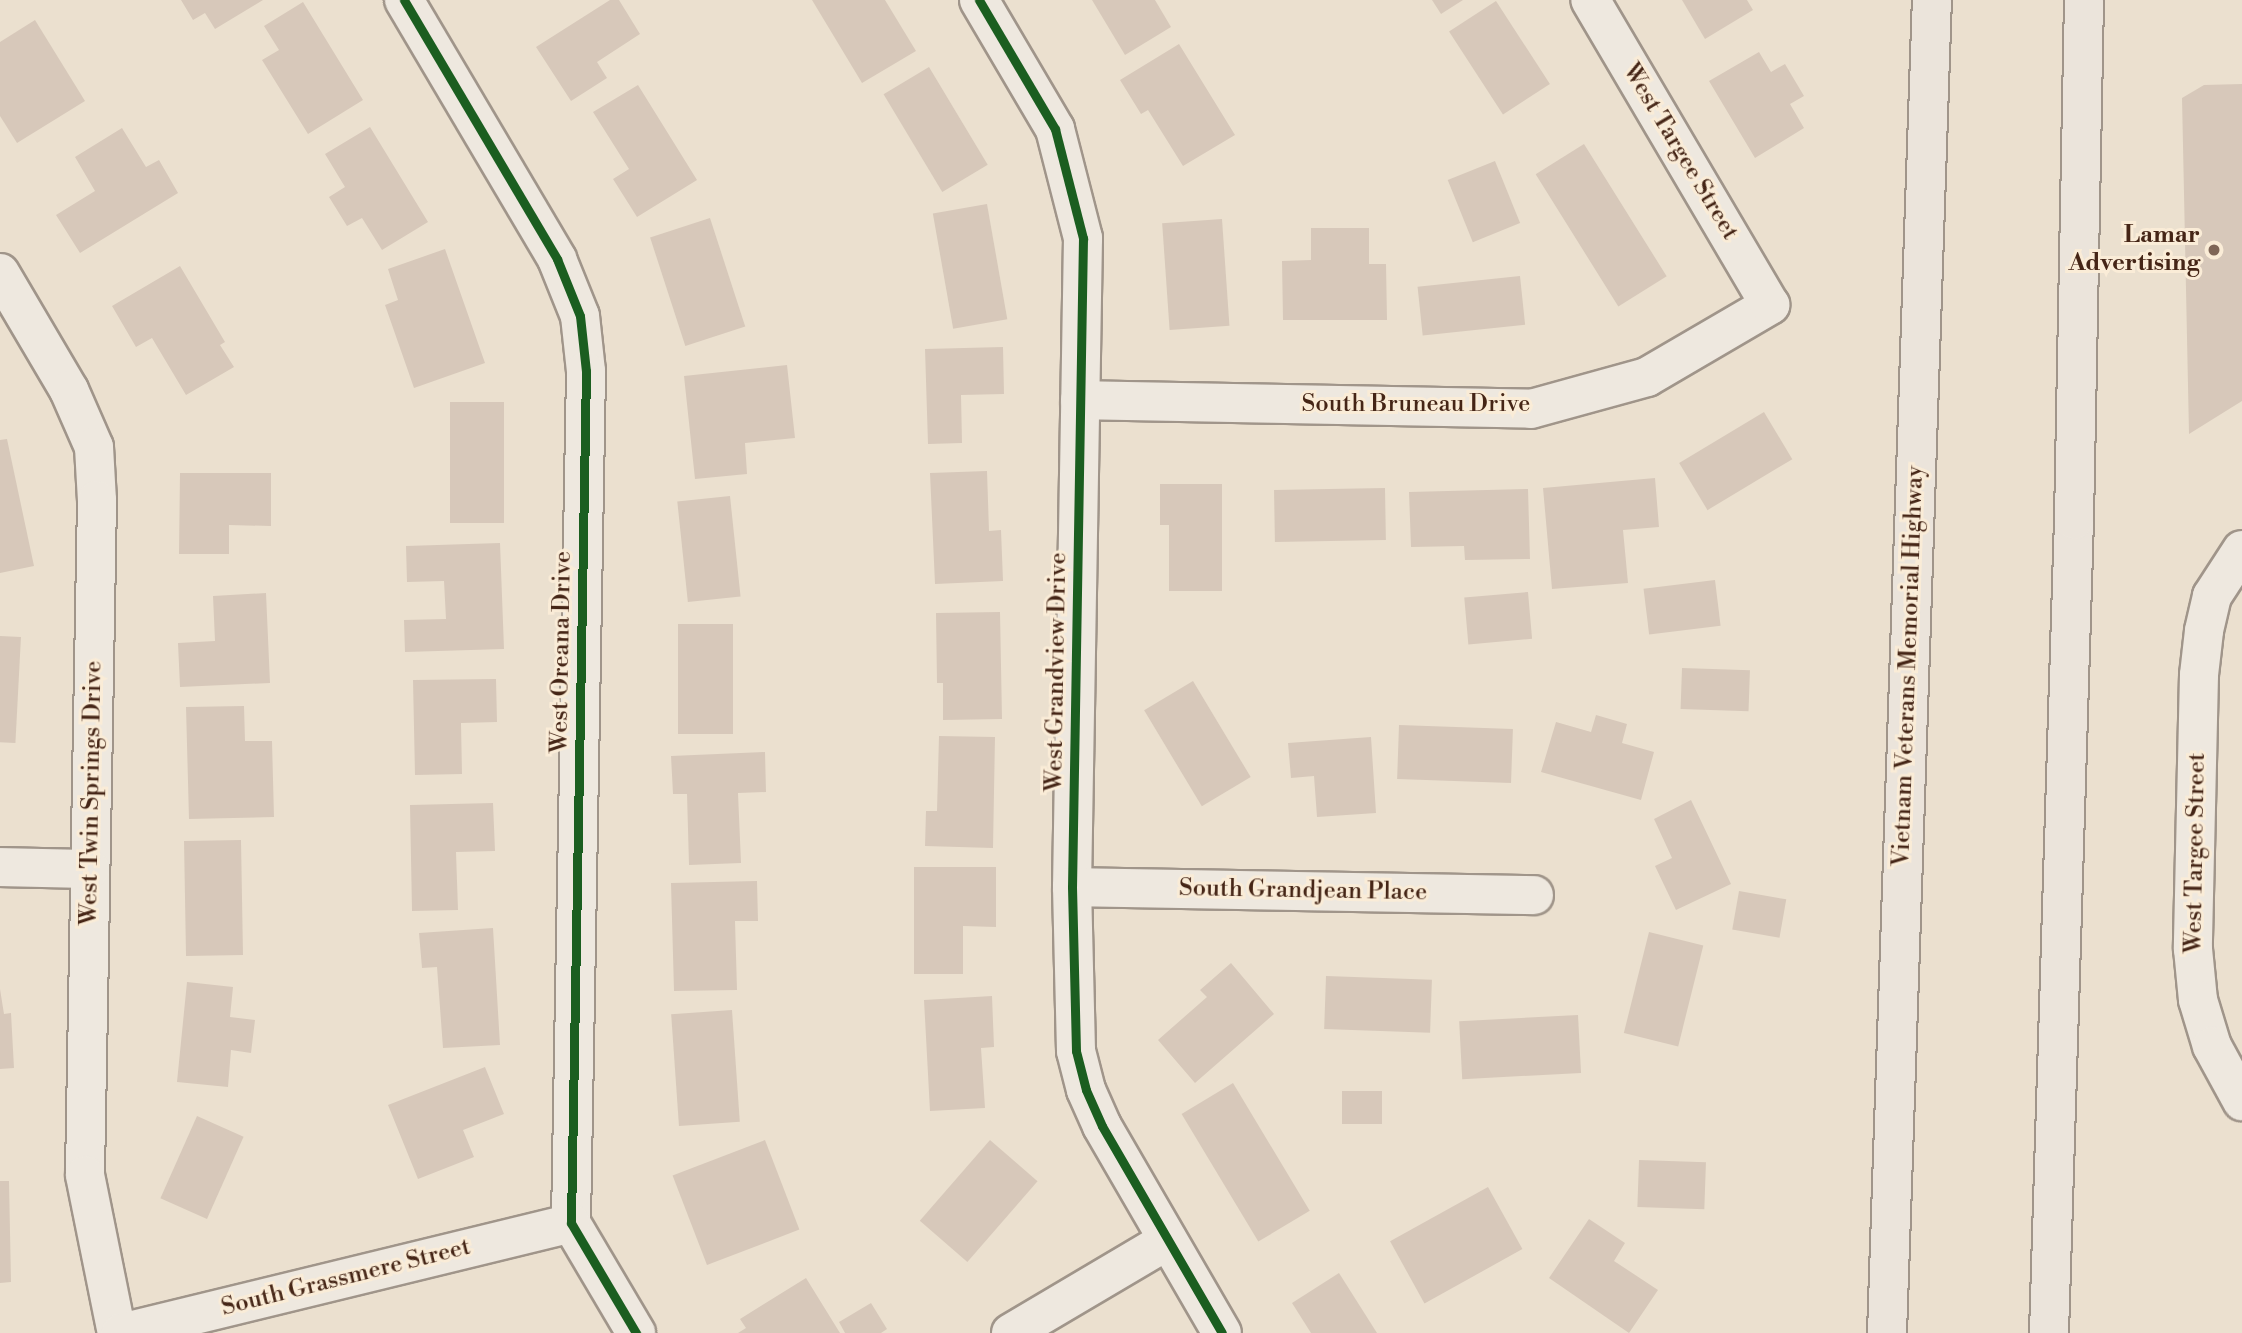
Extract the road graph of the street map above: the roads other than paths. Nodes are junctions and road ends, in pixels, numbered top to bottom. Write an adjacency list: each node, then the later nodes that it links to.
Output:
1 (404, 0): 15 (street, West Oreana Drive)
2 (978, 0): 8 (street, West Grandview Drive)
3 (1590, 0): 7 (street, West Targee Street)
4 (1932, 0): 21 (highway, Vietnam Veterans Memorial Highway)
5 (2084, 0): 22 (highway)
6 (0, 273): 11 (street, West Twin Springs Drive)
7 (1770, 305): 8 (street, South Bruneau Drive)
8 (1080, 400): 12 (street, West Grandview Drive)
9 (2240, 555): 14 (street, West Targee Street)
10 (0, 867): 11 (street)
11 (90, 869): 17 (street, West Twin Springs Drive)
12 (1072, 887): 13 (street, South Grandjean Place); 16 (street, West Grandview Drive)
13 (1534, 895)
14 (2242, 1101)
15 (571, 1223): 17 (street, South Grassmere Street); 18 (street)
16 (1168, 1240): 19 (street); 20 (street, West Grandview Drive)
17 (119, 1333)
18 (636, 1333)
19 (1011, 1333)
20 (1222, 1333)
21 (1887, 1333)
22 (2049, 1333)

